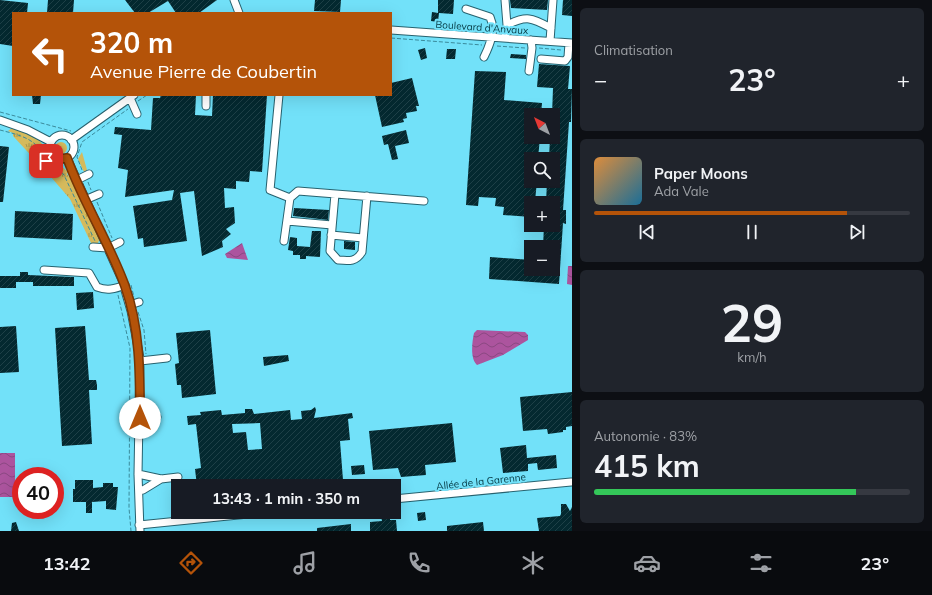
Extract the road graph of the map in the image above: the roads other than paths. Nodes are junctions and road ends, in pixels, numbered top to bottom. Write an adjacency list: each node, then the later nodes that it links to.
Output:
1 (234, 0): 5 (street)
2 (505, 0): 6 (street)
3 (553, 0): 7 (street)
4 (466, 9): 9 (street)
5 (239, 12)
6 (507, 25): 7 (street); 10 (street)
7 (551, 28): 12 (street)
8 (392, 30): 9 (street, Boulevard d'Anvaux)
9 (491, 37): 10 (street, Boulevard d'Anvaux); 14 (street)
10 (505, 38): 11 (street, Boulevard d'Anvaux)
11 (531, 40): 12 (street, Boulevard d'Anvaux); 16 (street)
12 (550, 41): 13 (street, Boulevard d'Anvaux)
13 (571, 43): 15 (street)
14 (484, 57)
15 (541, 59)
16 (529, 72)
17 (206, 96): 20 (street)
18 (279, 96): 33 (street)
19 (132, 99): 21 (street); 23 (street)
20 (206, 106)
21 (137, 114)
22 (0, 120): 24 (street)
23 (71, 140): 24 (street); 26 (street)
24 (51, 142): 25 (street)
25 (52, 155): 26 (street); 27 (street)
26 (67, 158): 29 (street)
27 (40, 166)
28 (87, 175): 29 (street)
29 (76, 180): 34 (street)
30 (335, 194): 32 (street); 33 (street); 37 (street)
31 (96, 196): 34 (street)
32 (367, 196): 35 (street); 39 (street)
33 (290, 198): 36 (street)
34 (85, 200): 41 (street)
35 (424, 201)
36 (287, 221): 37 (street); 40 (street)
37 (332, 225): 38 (street)
38 (331, 235): 39 (street); 39 (street)
39 (363, 238)
40 (284, 241)
41 (113, 245): 42 (street); 44 (street)
42 (96, 247)
43 (44, 270): 44 (street)
44 (128, 284): 46 (street)
45 (167, 358): 46 (street)
46 (143, 361): 48 (street)
47 (157, 417): 48 (street)
48 (140, 418): 49 (street)
49 (138, 474): 51 (street); 56 (street)
50 (178, 477): 51 (street)
51 (161, 479): 53 (street)
52 (571, 482): 54 (street, Allée de la Garenne)
53 (143, 490)
54 (401, 499)
55 (212, 519): 56 (street)
56 (140, 528)

